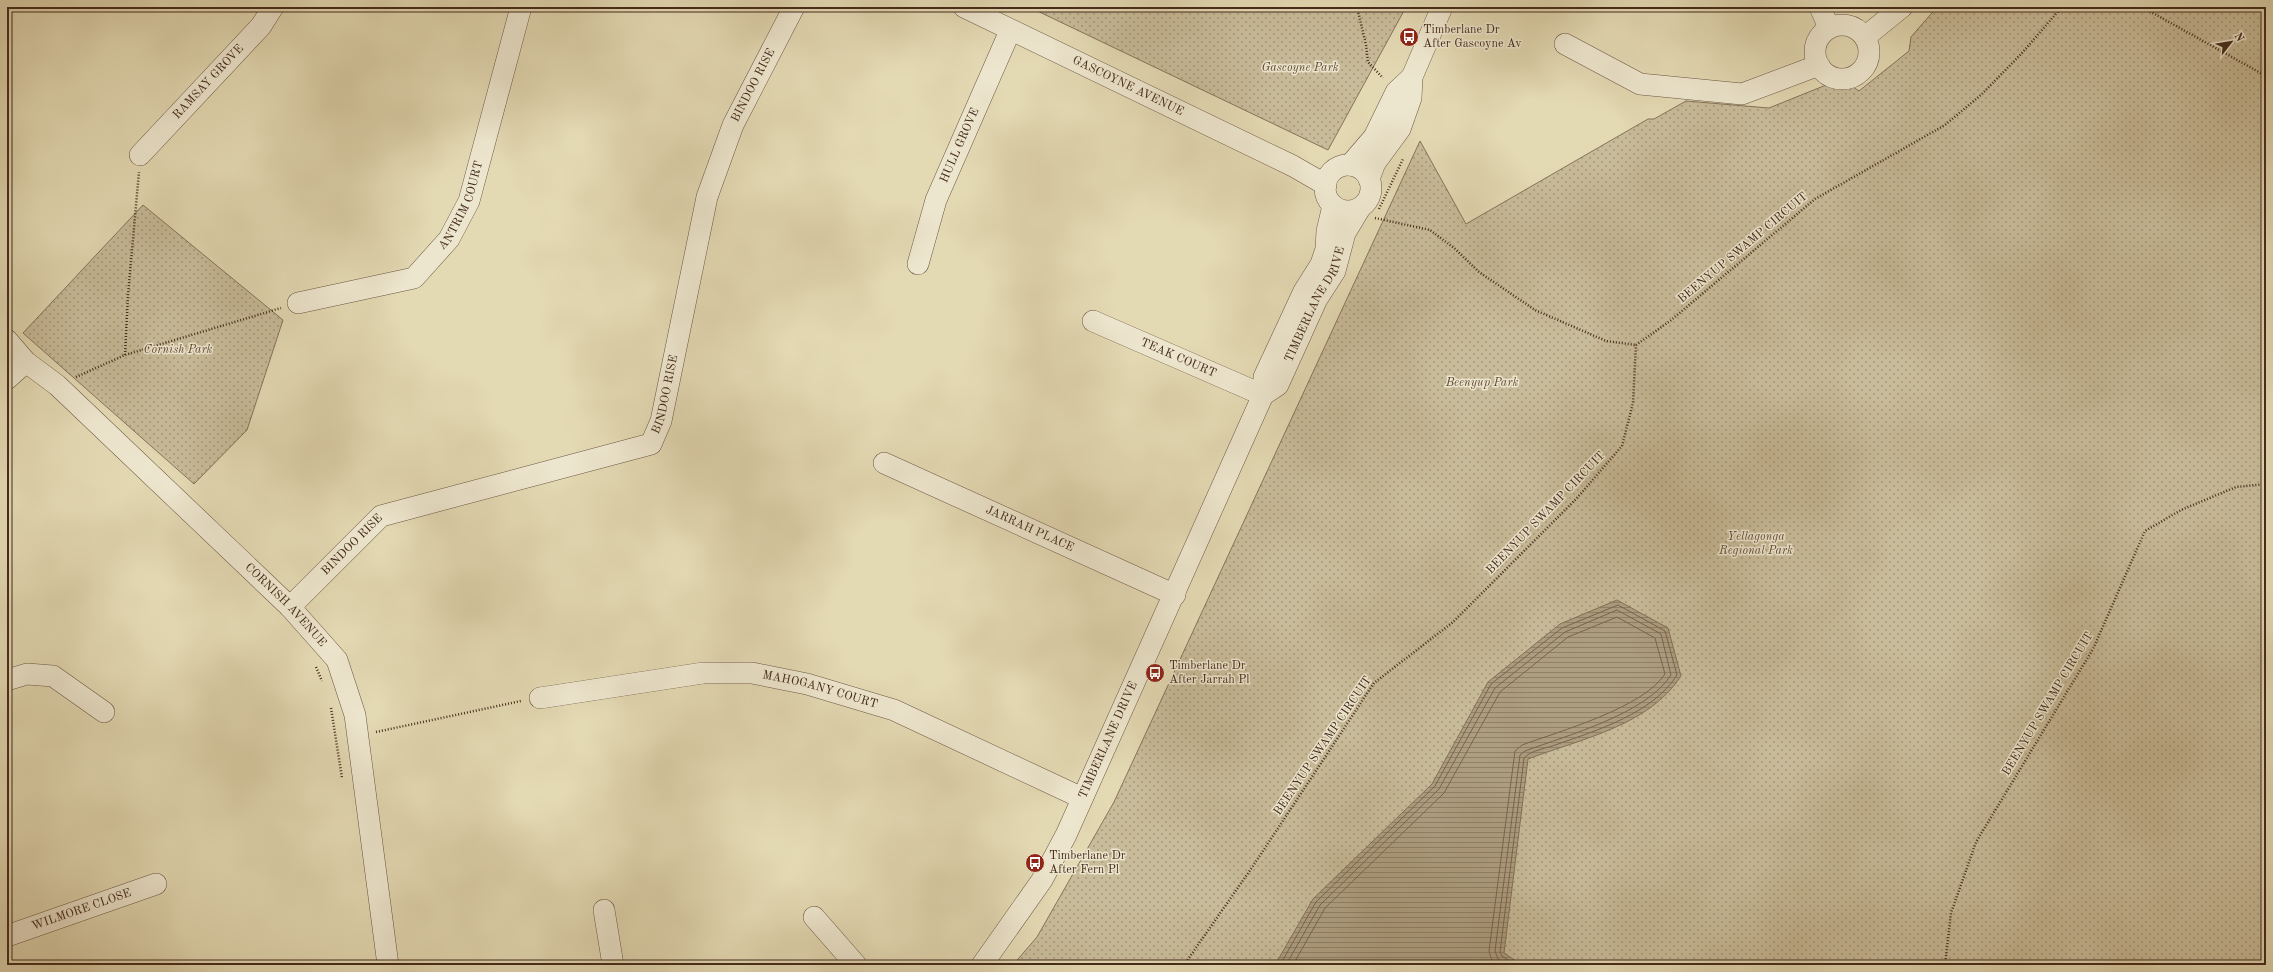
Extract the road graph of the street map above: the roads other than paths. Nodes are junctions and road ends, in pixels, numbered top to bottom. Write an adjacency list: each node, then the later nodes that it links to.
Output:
1 (273, 7): 14 (street, RAMSAY GROVE)
2 (522, 7): 22 (street, ANTRIM COURT)
3 (794, 7): 30 (street, BINDOO RISE)
4 (964, 7): 9 (street, GASCOYNE AVENUE)
5 (1442, 7): 13 (street)
6 (1820, 7): 8 (street)
7 (1902, 7): 10 (street)
8 (1829, 28): 10 (street); 12 (street)
9 (1010, 31): 15 (street, GASCOYNE AVENUE); 21 (street, HULL GROVE)
10 (1865, 37): 12 (street)
11 (1565, 44): 12 (street)
12 (1819, 65)
13 (1412, 77): 16 (street); 17 (street)
14 (140, 155)
15 (1293, 166): 16 (street, GASCOYNE AVENUE); 18 (street, GASCOYNE AVENUE)
16 (1346, 166): 17 (street); 18 (street)
17 (1369, 179): 20 (street)
18 (1326, 185): 19 (street)
19 (1333, 206): 20 (street); 27 (street, TIMBERLANE DRIVE)
20 (1360, 208): 27 (street, TIMBERLANE DRIVE)
21 (918, 264)
22 (298, 303)
23 (1094, 321): 27 (street, TEAK COURT)
24 (7, 340): 25 (street, CORNISH AVENUE)
25 (26, 362): 26 (street); 30 (street, CORNISH AVENUE)
26 (7, 379)
27 (1263, 395): 29 (street, TIMBERLANE DRIVE)
28 (884, 463): 29 (street, JARRAH PLACE)
29 (1175, 595): 34 (street, TIMBERLANE DRIVE)
30 (290, 607): 39 (street, CORNISH AVENUE)
31 (7, 680): 33 (street)
32 (540, 698): 34 (street, MAHOGANY COURT)
33 (104, 712)
34 (1082, 798): 42 (street, TIMBERLANE DRIVE)
35 (156, 884): 38 (street, WILMORE CLOSE)
36 (604, 910): 40 (street)
37 (814, 917): 41 (street)
38 (7, 936)
39 (388, 965)
40 (613, 965)
41 (856, 965)
42 (982, 965)

